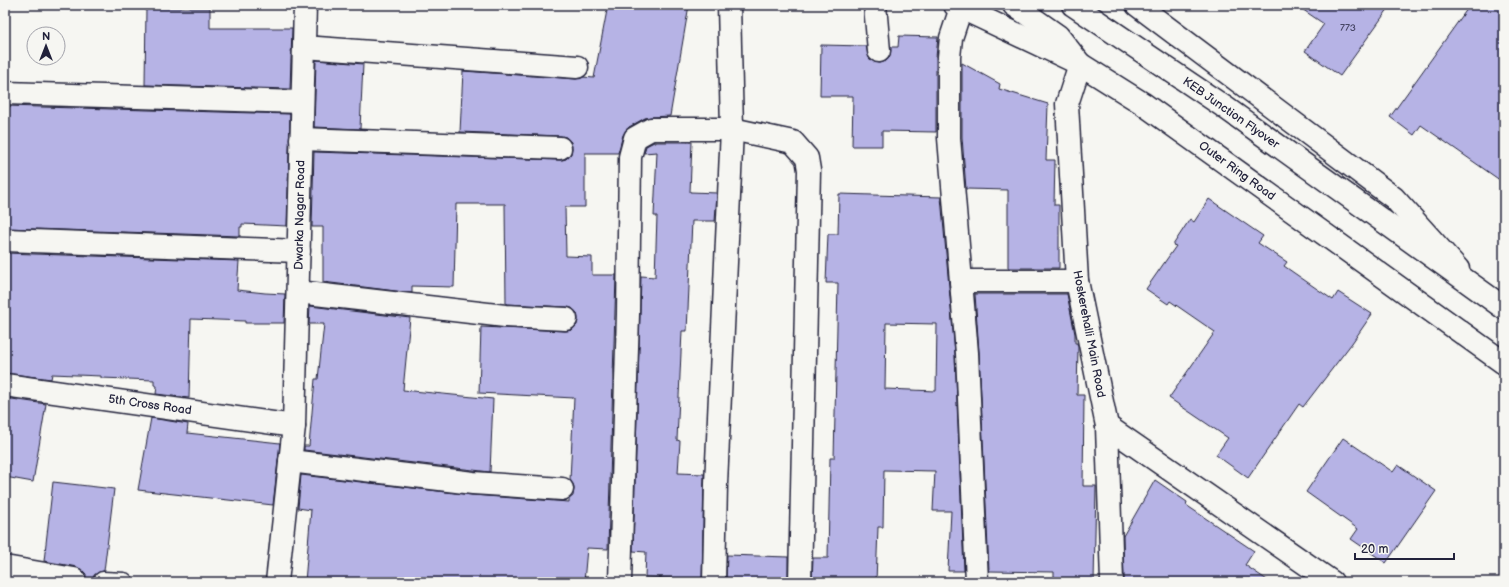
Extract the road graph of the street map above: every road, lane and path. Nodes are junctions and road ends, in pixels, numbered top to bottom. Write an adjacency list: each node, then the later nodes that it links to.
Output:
1 (305, 5): 8 (main road, Dwarka Nagar Road)
2 (729, 5): 14 (main road)
3 (875, 5): 9 (main road)
4 (1014, 5): 10 (main road)
5 (1073, 5): 21 (main road, KEB Junction Flyover)
6 (1137, 5): 21 (main road)
7 (958, 7): 10 (main road, Outer Ring Road); 19 (main road)
8 (304, 48): 11 (main road); 13 (main road, Dwarka Nagar Road)
9 (879, 51)
10 (1080, 64): 20 (main road, Hoskerehalli Main Road); 25 (main road, Outer Ring Road)
11 (577, 67)
12 (5, 94): 13 (main road)
13 (302, 102): 15 (main road, Dwarka Nagar Road)
14 (732, 129): 36 (main road); 37 (main road); 38 (main road)
15 (301, 139): 16 (main road); 18 (main road, Dwarka Nagar Road)
16 (560, 148)
17 (5, 240): 18 (main road)
18 (299, 251): 22 (main road, Dwarka Nagar Road)
19 (961, 281): 20 (main road); 39 (main road)
20 (1077, 281): 28 (main road, Hoskerehalli Main Road)
21 (1471, 284): 23 (main road)
22 (298, 292): 24 (main road); 27 (main road, Dwarka Nagar Road)
23 (1504, 308)
24 (566, 319)
25 (1504, 363)
26 (5, 385): 27 (main road, 5th Cross Road)
27 (294, 426): 29 (main road, Dwarka Nagar Road)
28 (1107, 426): 40 (main road, Hoskerehalli Main Road); 41 (main road)
29 (290, 461): 30 (main road); 35 (main road, Dwarka Nagar Road)
30 (562, 489)
31 (5, 567): 32 (main road)
32 (74, 579)
33 (103, 581): 34 (lane)
34 (124, 582)
35 (277, 582)
36 (620, 582)
37 (714, 582)
38 (800, 582)
39 (977, 582)
40 (1112, 582)
41 (1332, 582)

